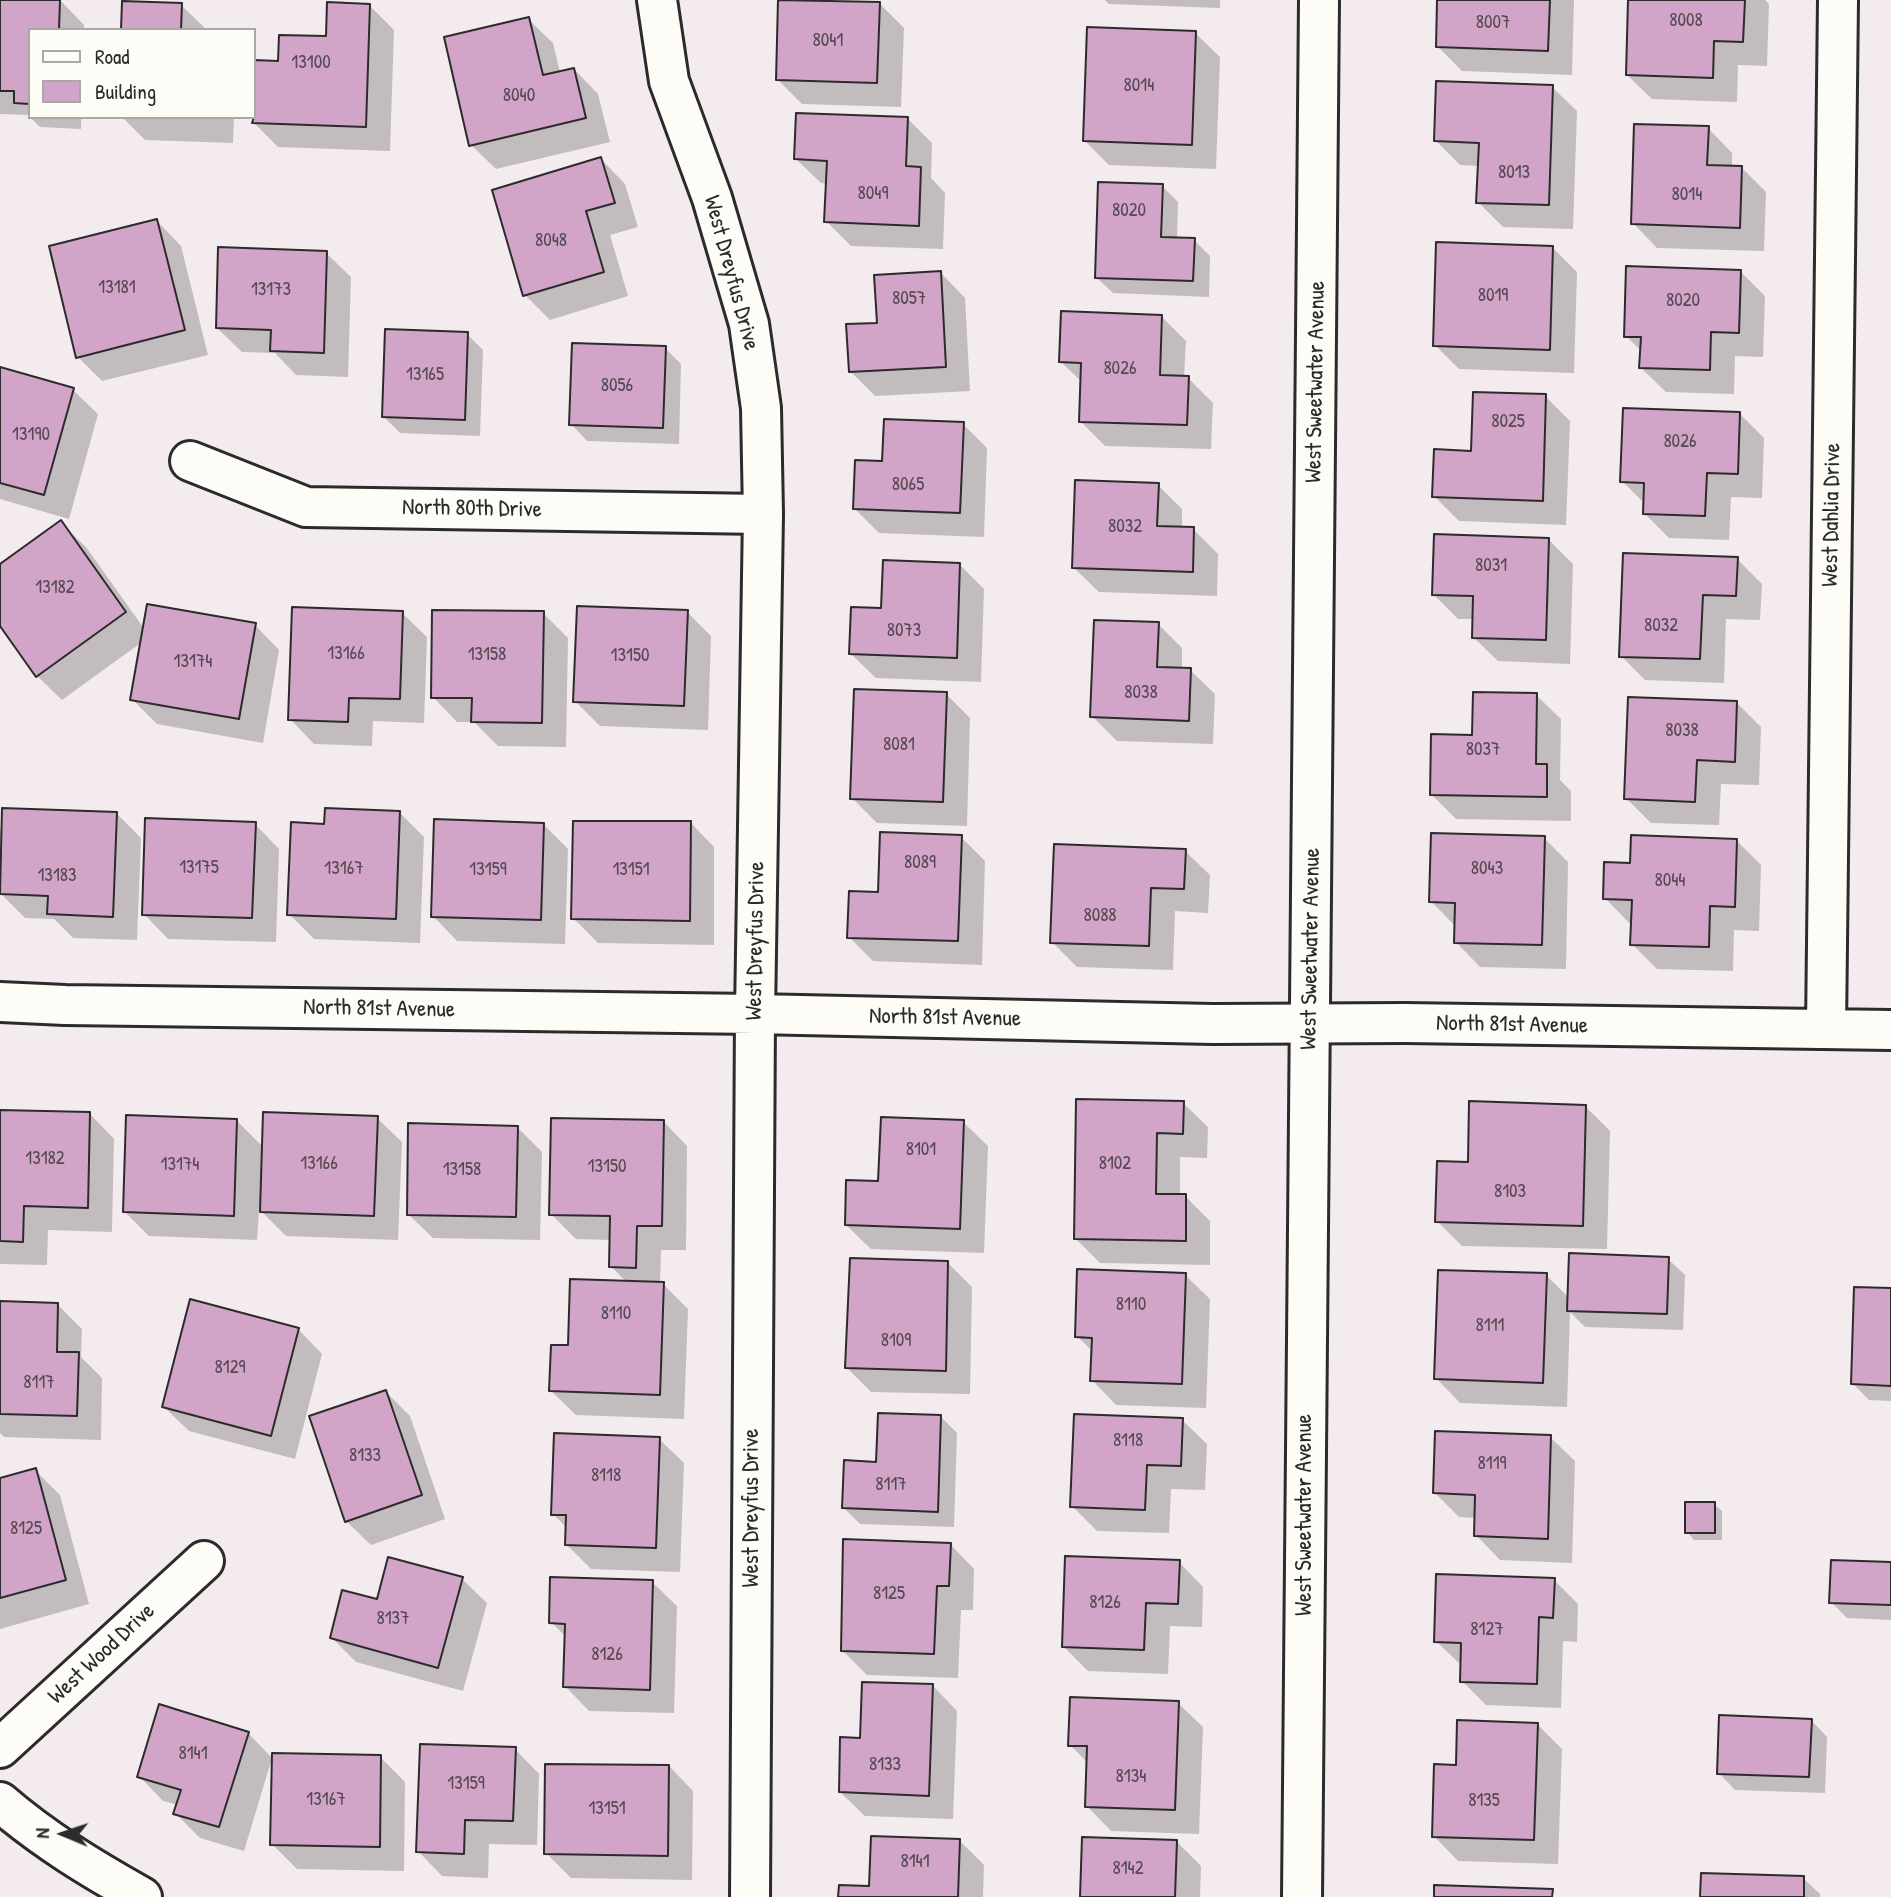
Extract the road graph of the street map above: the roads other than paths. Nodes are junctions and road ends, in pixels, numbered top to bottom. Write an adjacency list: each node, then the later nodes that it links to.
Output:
1 (657, 0): 5 (street, West Dreyfus Drive)
2 (1319, 0): 8 (street, West Sweetwater Avenue)
3 (1838, 0): 9 (street, West Dahlia Drive)
4 (190, 461): 5 (street, North 80th Drive)
5 (763, 514): 7 (street, West Dreyfus Drive)
6 (0, 1002): 7 (street, North 81st Avenue)
7 (755, 1014): 8 (street, North 81st Avenue); 15 (street, West Dreyfus Drive)
8 (1311, 1024): 9 (street, North 81st Avenue); 16 (street, West Sweetwater Avenue)
9 (1826, 1029): 10 (street, North 81st Avenue)
10 (1891, 1030)
11 (204, 1561): 12 (street, West Wood Drive)
12 (0, 1748)
13 (0, 1802): 14 (street)
14 (142, 1897)
15 (750, 1897)
16 (1301, 1897)

